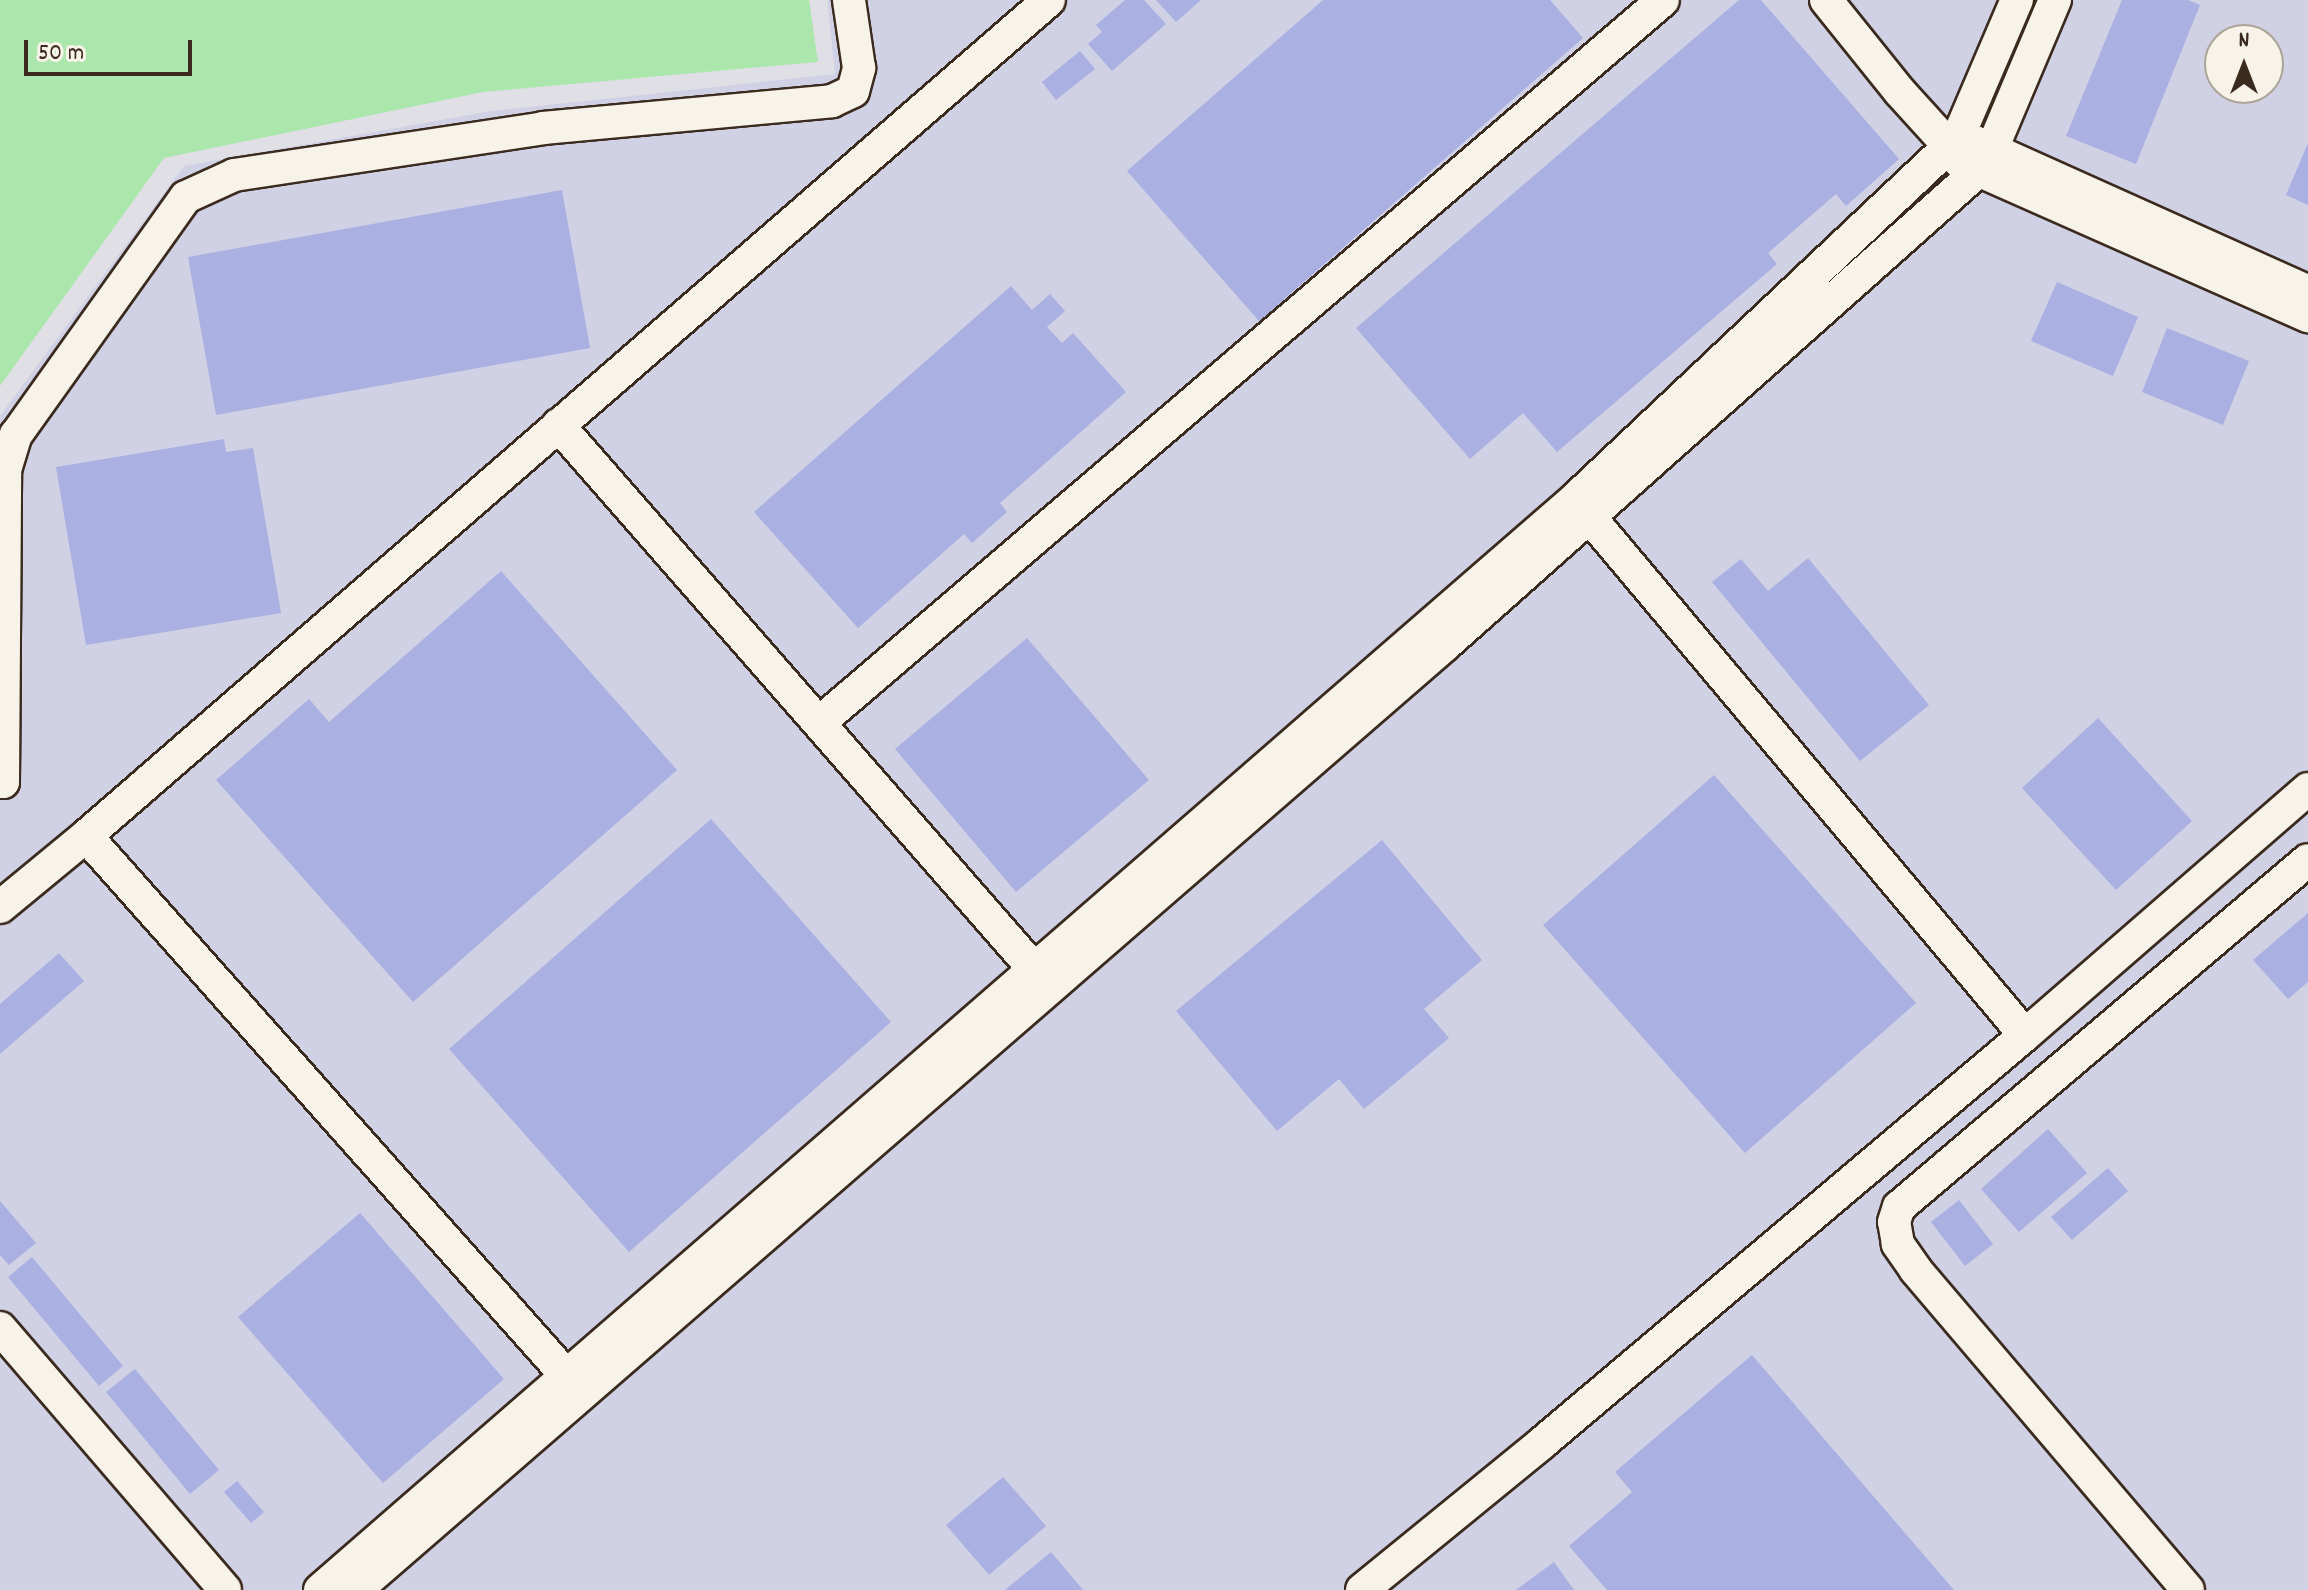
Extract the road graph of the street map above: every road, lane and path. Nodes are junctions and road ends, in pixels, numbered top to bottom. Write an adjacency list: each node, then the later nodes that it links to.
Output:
1 (849, 0): 14 (street)
2 (1049, 0): 11 (street)
3 (1663, 0): 13 (street)
4 (1826, 0): 7 (street)
5 (2017, 0): 7 (street)
6 (2055, 0): 8 (street)
7 (1950, 145): 8 (street); 12 (street)
8 (1985, 160): 9 (street); 10 (street); 12 (street)
9 (2308, 292)
10 (2308, 316)
11 (558, 425): 13 (street); 16 (street)
12 (1583, 508): 19 (street); 20 (street); 25 (street)
13 (819, 723): 19 (street)
14 (0, 782)
15 (2308, 789): 20 (street)
16 (86, 836): 18 (street); 22 (street)
17 (2308, 860): 27 (street)
18 (0, 907)
19 (1035, 970): 22 (street)
20 (2025, 1035): 26 (street)
21 (0, 1328): 23 (street)
22 (565, 1374): 24 (street)
23 (225, 1590)
24 (320, 1590)
25 (356, 1590)
26 (1362, 1590)
27 (2188, 1590)

